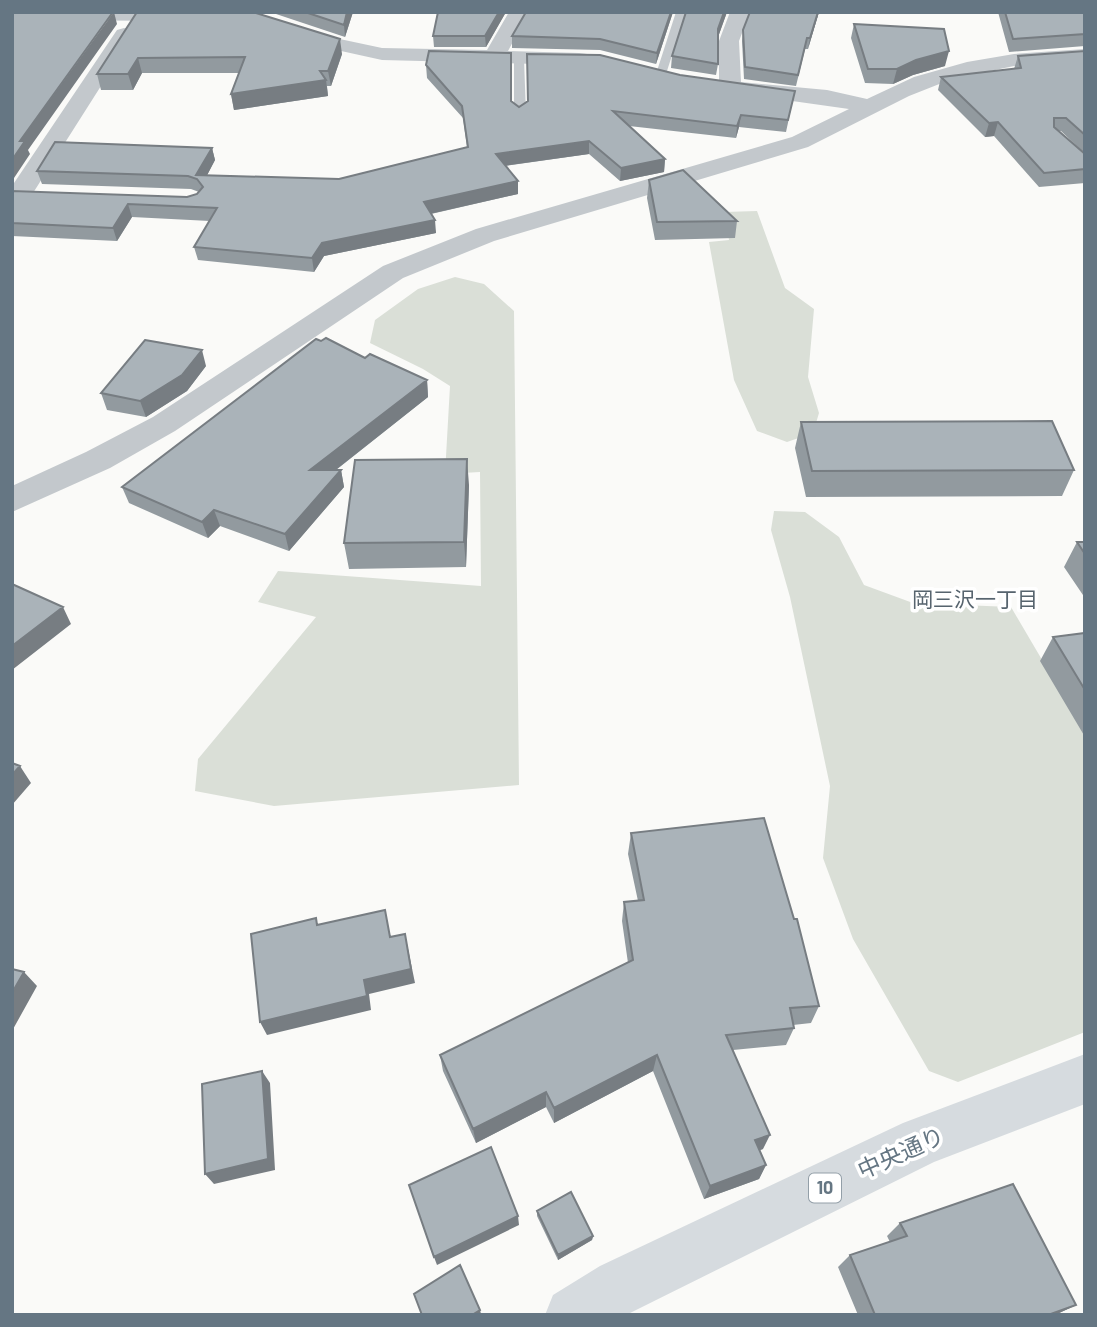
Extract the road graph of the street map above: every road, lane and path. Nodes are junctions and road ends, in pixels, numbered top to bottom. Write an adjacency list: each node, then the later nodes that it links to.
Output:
1 (519, 12): 10 (street)
2 (681, 12): 14 (lane)
3 (740, 12): 16 (street)
4 (50, 13): 5 (street); 6 (street)
5 (12, 14)
6 (136, 14): 7 (street); 19 (street)
7 (203, 15)
8 (273, 23): 10 (street)
9 (1085, 55): 17 (street)
10 (494, 57): 11 (street)
11 (519, 59): 12 (street); 18 (lane)
12 (600, 59)
13 (640, 67): 14 (street)
14 (668, 76)
15 (703, 82): 16 (street)
16 (730, 86): 17 (street)
17 (870, 107): 21 (street)
18 (520, 114)
19 (16, 193): 20 (street)
20 (46, 194)
21 (12, 500)
22 (1085, 1079): 23 (main road, 中央通り / 10)
23 (573, 1315)

